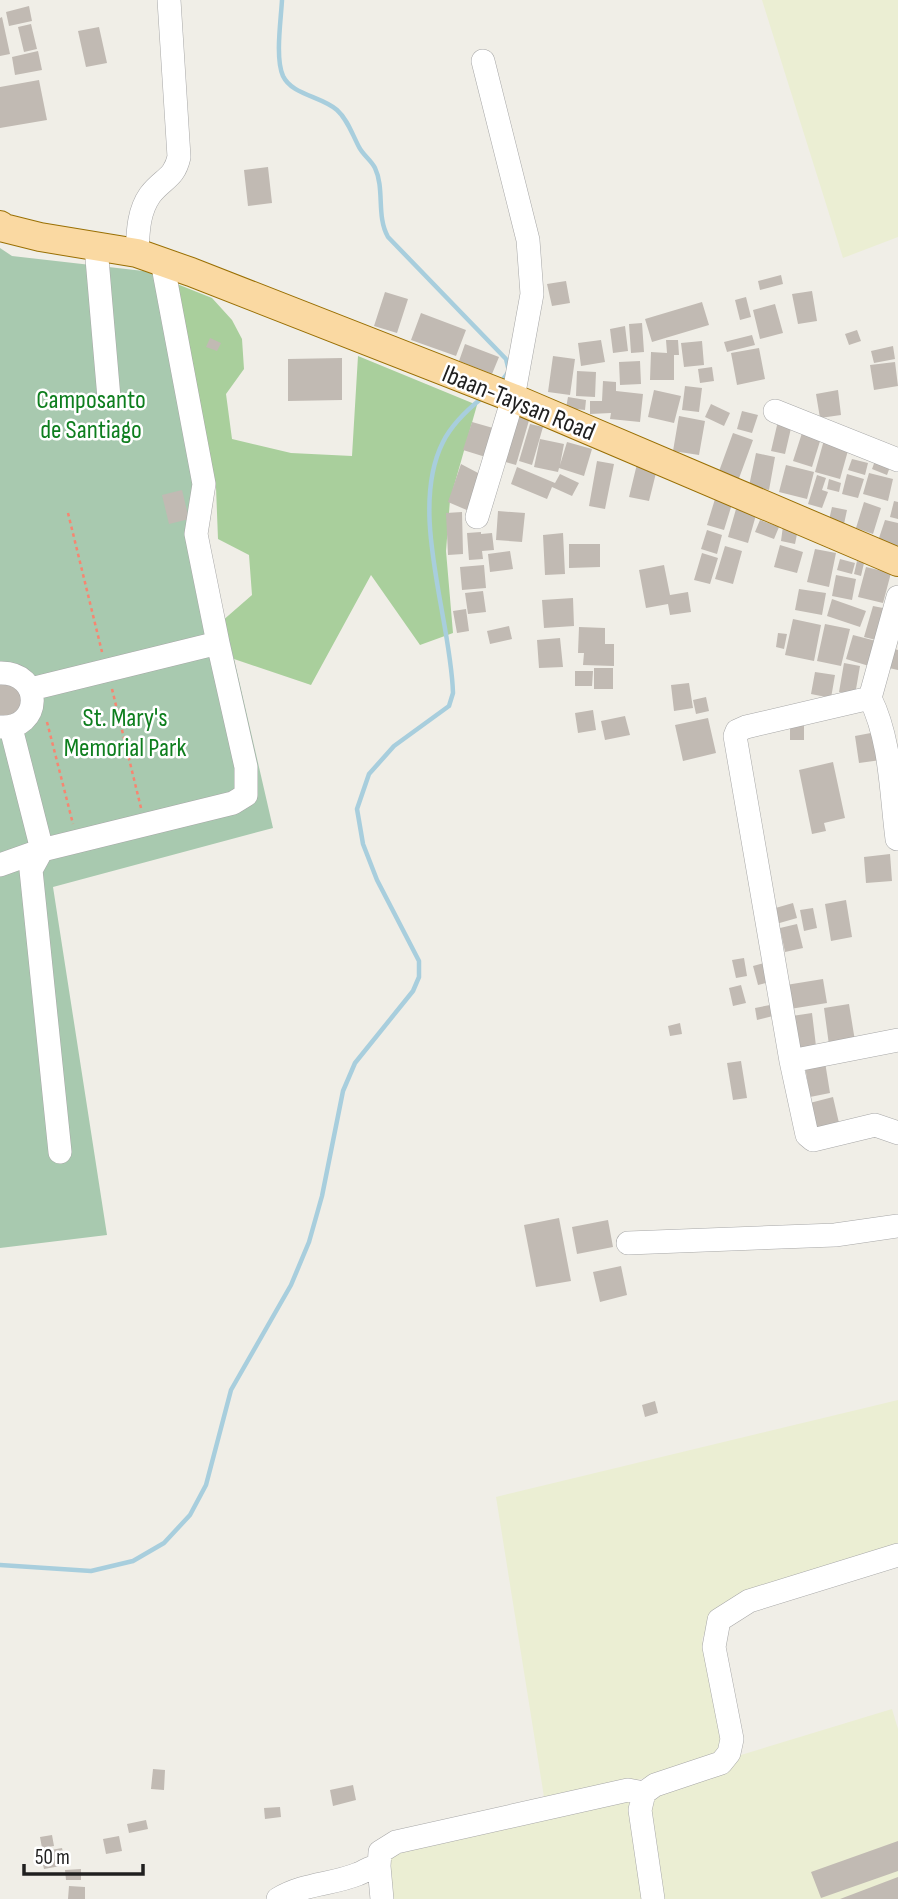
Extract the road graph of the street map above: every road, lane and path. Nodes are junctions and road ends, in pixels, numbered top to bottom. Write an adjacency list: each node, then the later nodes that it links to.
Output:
1 (169, 0): 5 (street)
2 (482, 61): 7 (street)
3 (0, 225): 4 (main road, Ibaan-Taysan Road)
4 (96, 247): 5 (main road, Ibaan-Taysan Road); 6 (street)
5 (149, 257): 7 (main road, Ibaan-Taysan Road); 13 (street)
6 (109, 398)
7 (513, 398): 10 (street); 11 (main road, Ibaan-Taysan Road)
8 (775, 411): 9 (street)
9 (898, 460)
10 (477, 517)
11 (898, 562)
12 (898, 597): 15 (street)
13 (218, 643): 16 (street); 19 (street)
14 (0, 673): 16 (street)
15 (870, 698): 18 (street); 23 (street)
16 (31, 699): 17 (street); 19 (path)
17 (5, 727): 20 (street)
18 (897, 839)
19 (77, 841): 20 (street)
20 (42, 850): 21 (street); 25 (street)
21 (0, 865)
22 (898, 1040): 23 (street)
23 (791, 1061): 24 (street)
24 (898, 1133)
25 (60, 1152)
26 (898, 1226): 27 (street)
27 (628, 1242)
28 (898, 1555): 29 (street)
29 (644, 1793): 30 (street); 33 (street)
30 (379, 1866): 31 (street); 32 (street)
31 (278, 1899)
32 (382, 1899)
33 (653, 1899)

